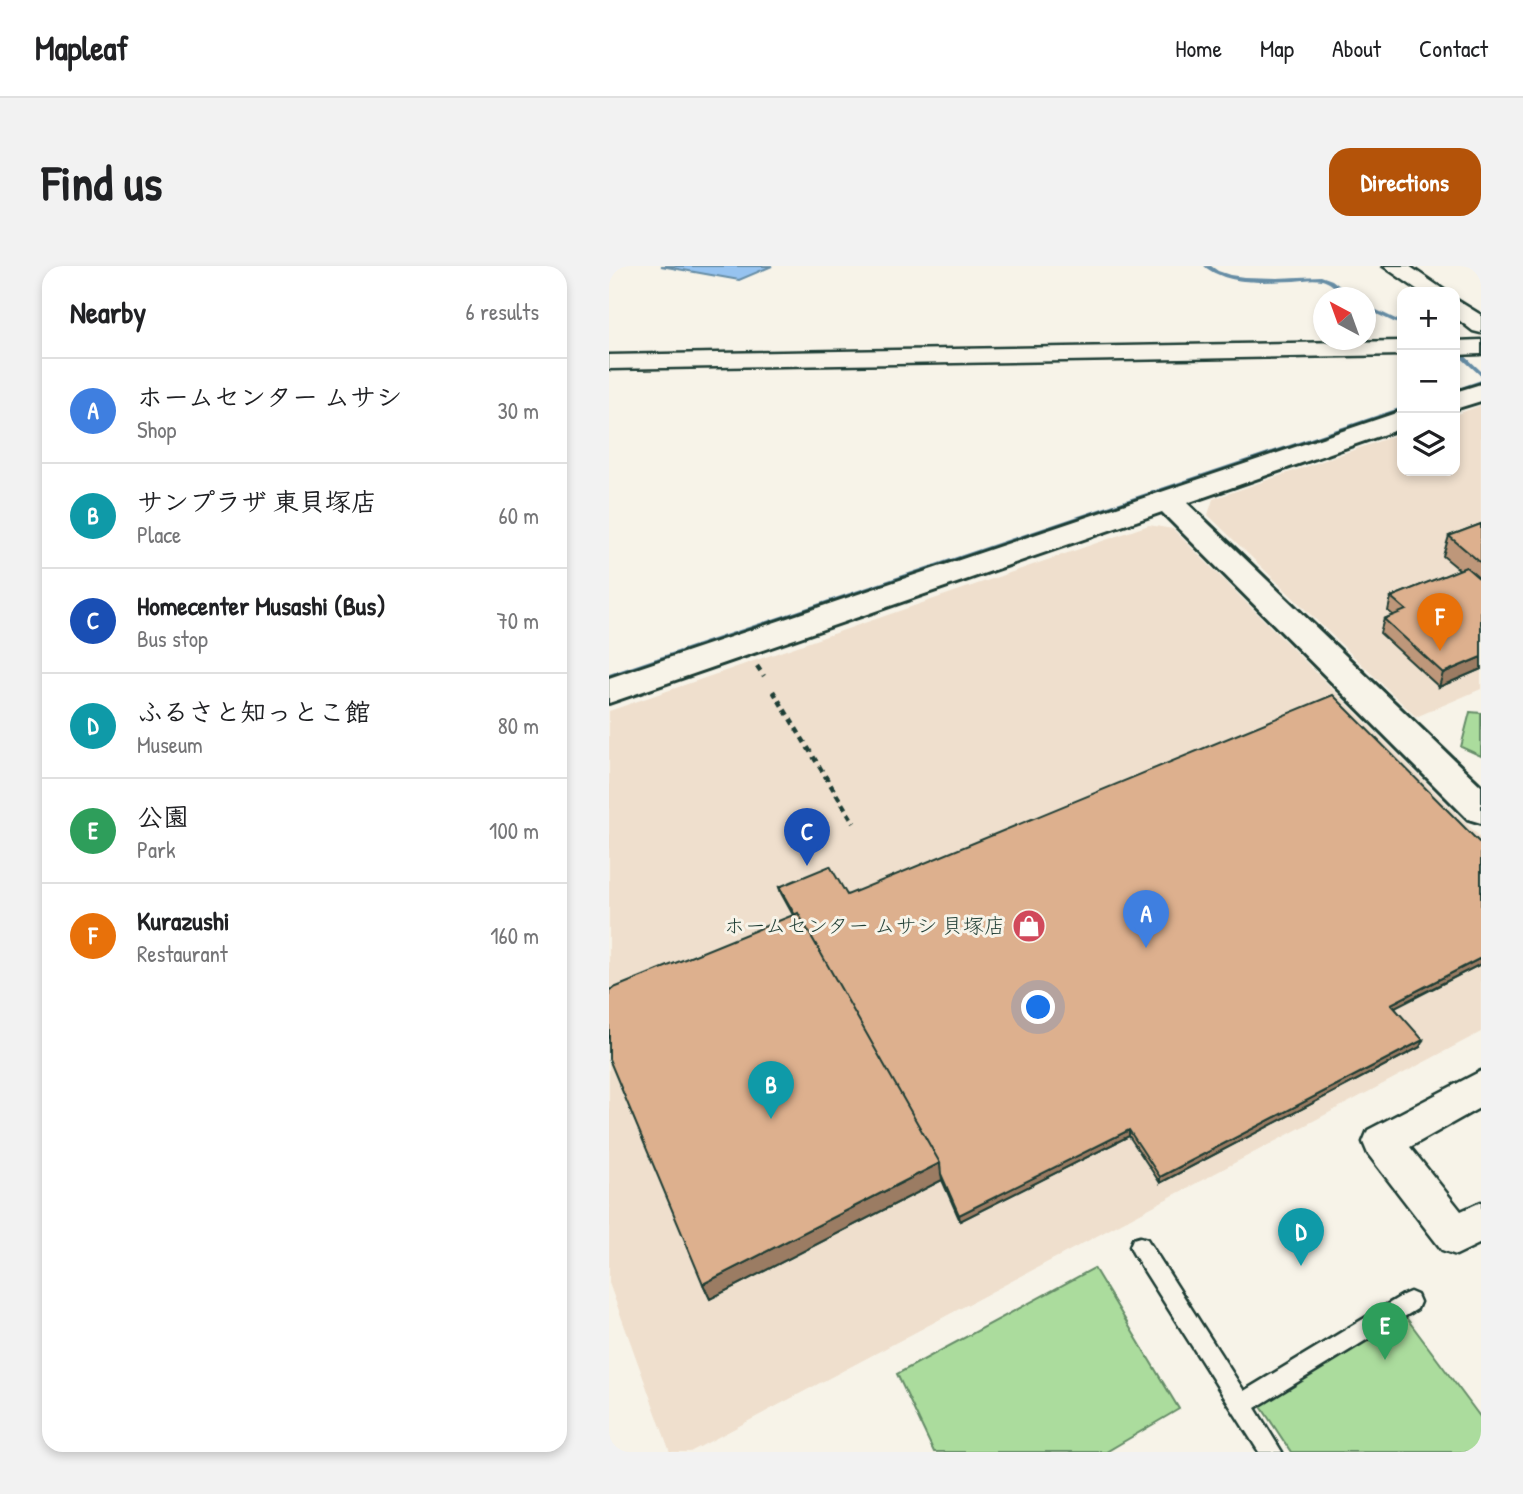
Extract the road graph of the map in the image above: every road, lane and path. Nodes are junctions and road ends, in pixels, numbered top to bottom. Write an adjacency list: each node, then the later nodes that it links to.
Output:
1 (1394, 266): 2 (street)
2 (1428, 287)
3 (1460, 310): 4 (street)
4 (1481, 326)
5 (1481, 347): 7 (street)
6 (1397, 348): 8 (street)
7 (1460, 348)
8 (609, 362)
9 (1481, 392): 10 (street)
10 (1460, 399)
11 (1397, 421): 12 (street)
12 (1167, 500): 13 (street); 15 (street)
13 (609, 691)
14 (773, 691): 16 (path)
15 (1481, 809)
16 (854, 823)
17 (1481, 1088): 18 (street)
18 (1481, 1221)
19 (1140, 1246): 21 (lane)
20 (1409, 1302): 21 (lane)
21 (1241, 1405): 22 (lane)
22 (1271, 1452)

